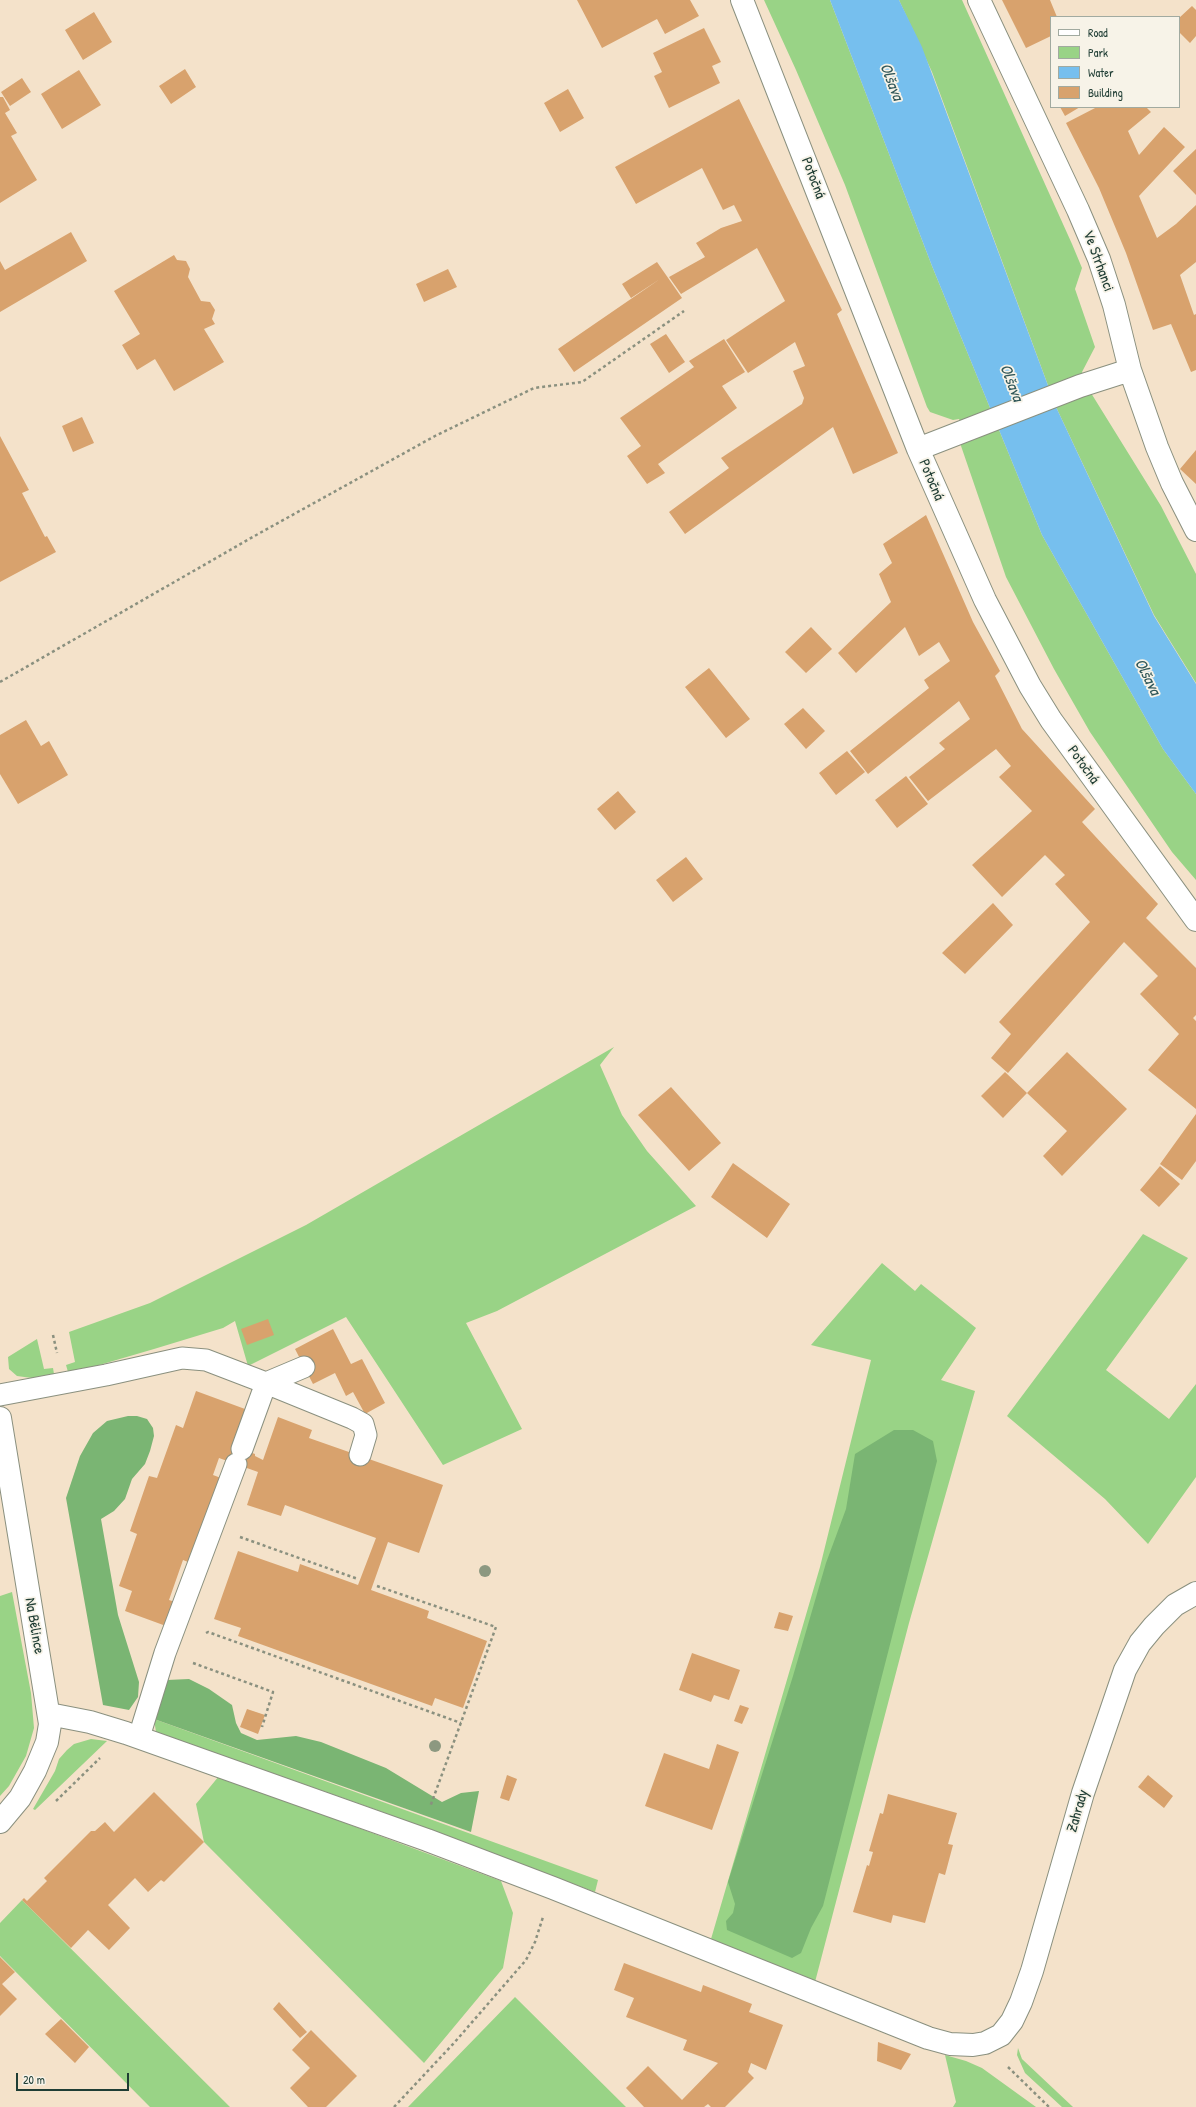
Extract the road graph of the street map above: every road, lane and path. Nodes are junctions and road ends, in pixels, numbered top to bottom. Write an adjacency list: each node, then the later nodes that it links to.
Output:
1 (742, 0): 5 (street, Potočná)
2 (979, 0): 4 (street, Ve Strhanci)
3 (684, 311): 7 (path)
4 (1130, 370): 5 (street); 6 (street, Ve Strhanci)
5 (918, 449): 8 (street, Potočná)
6 (1196, 530)
7 (0, 682)
8 (1196, 920)
9 (304, 1367): 10 (lane)
10 (266, 1383): 11 (lane); 14 (lane); 15 (lane)
11 (0, 1395)
12 (0, 1418): 13 (street, Na Bělince)
13 (2, 1451): 20 (street, Na Bělince)
14 (360, 1455)
15 (213, 1528): 16 (path); 19 (lane)
16 (358, 1579)
17 (377, 1586): 21 (path)
18 (1196, 1593): 28 (street, Zahrady)
19 (165, 1653): 21 (path); 22 (path); 23 (lane)
20 (49, 1714): 23 (street); 26 (street, Na Bělince)
21 (461, 1723): 25 (path)
22 (262, 1727)
23 (132, 1735): 24 (path); 27 (street)
24 (52, 1806)
25 (428, 1812)
26 (0, 1822)
27 (553, 1888): 28 (street); 29 (path)
28 (985, 2043): 30 (path)
29 (394, 2107)
30 (1049, 2107)

